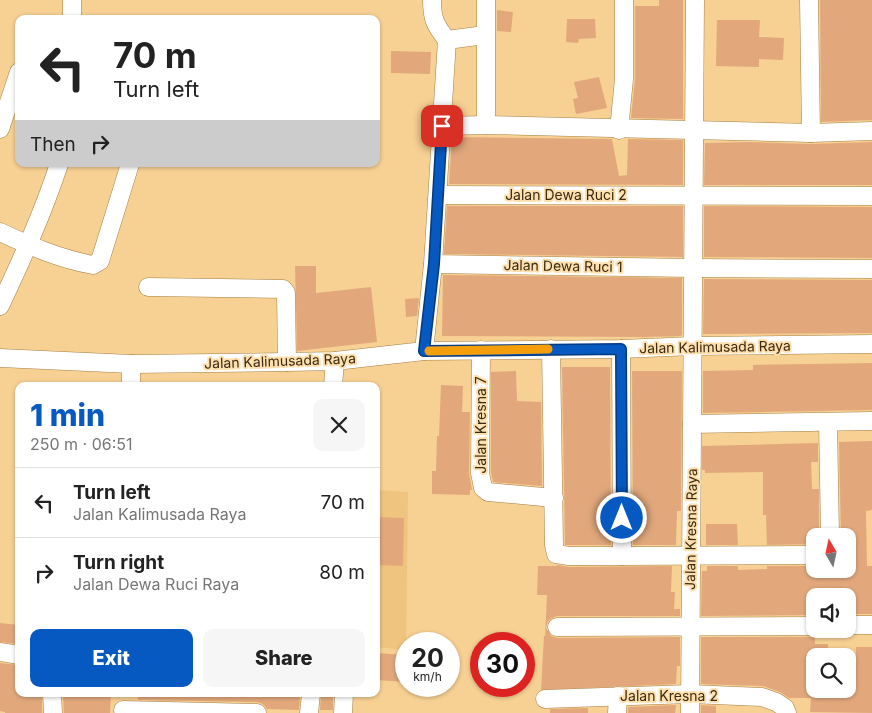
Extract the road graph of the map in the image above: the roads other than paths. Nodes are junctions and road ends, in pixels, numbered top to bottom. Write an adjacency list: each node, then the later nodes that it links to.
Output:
1 (72, 0): 7 (street)
2 (432, 0): 9 (street)
3 (486, 0): 8 (street)
4 (624, 0): 14 (street)
5 (695, 0): 15 (street, Jalan Kresna Raya)
6 (809, 0): 17 (street)
7 (72, 15)
8 (485, 35): 9 (street); 11 (street)
9 (447, 40): 12 (street)
10 (15, 84): 13 (street)
11 (486, 125): 12 (street); 14 (street)
12 (442, 126): 20 (street)
13 (0, 128)
14 (619, 130): 15 (street)
15 (694, 130): 17 (street); 21 (street, Jalan Kresna Raya)
16 (872, 131): 17 (street)
17 (811, 133)
18 (58, 167): 24 (street)
19 (129, 167): 24 (street)
20 (438, 194): 21 (street, Jalan Dewa Ruci 2); 25 (street)
21 (694, 196): 22 (street, Jalan Dewa Ruci 2); 26 (street, Jalan Kresna Raya)
22 (872, 196)
23 (0, 232): 24 (street)
24 (29, 246): 29 (street)
25 (434, 264): 26 (street, Jalan Dewa Ruci 1); 35 (street)
26 (693, 268): 27 (street, Jalan Dewa Ruci 1); 31 (street, Jalan Kresna Raya)
27 (872, 269)
28 (148, 287): 38 (street)
29 (0, 306)
30 (872, 344): 31 (street, Jalan Kalimusada Raya)
31 (693, 346): 33 (street, Jalan Kalimusada Raya); 44 (street, Jalan Kresna Raya)
32 (551, 349): 33 (street, Jalan Kalimusada Raya); 34 (street, Jalan Kalimusada Raya); 45 (street)
33 (621, 349): 49 (street)
34 (480, 350): 35 (street, Jalan Kalimusada Raya); 45 (street, Jalan Kresna 7)
35 (424, 351): 37 (street, Jalan Kalimusada Raya)
36 (0, 358): 39 (street, Jalan Kalimusada Raya)
37 (335, 361): 38 (street, Jalan Kalimusada Raya); 41 (street)
38 (287, 362): 39 (street, Jalan Kalimusada Raya)
39 (131, 364): 40 (street)
40 (131, 382)
41 (333, 382)
42 (872, 421): 43 (street)
43 (828, 422): 44 (street); 46 (street)
44 (692, 424): 47 (street, Jalan Kresna Raya)
45 (554, 498): 49 (street)
46 (830, 528)
47 (691, 555): 48 (street); 49 (street); 53 (street, Jalan Kresna Raya)
48 (806, 555)
49 (622, 556)
50 (856, 625): 51 (street)
51 (872, 625)
52 (556, 626): 53 (street)
53 (689, 626): 54 (street); 57 (street, Jalan Kresna Raya)
54 (806, 626)
55 (0, 652): 56 (street)
56 (15, 654)
57 (690, 694): 62 (street, Jalan Kresna 2); 68 (street, Jalan Kresna Raya); 69 (street, Jalan Kresna 2)
58 (52, 697): 64 (street)
59 (311, 697): 66 (street)
60 (344, 697): 67 (street)
61 (545, 699): 62 (street, Jalan Kresna 2)
62 (618, 704)
63 (123, 706): 65 (street)
64 (53, 713)
65 (257, 713)
66 (309, 713)
67 (343, 713)
68 (690, 713)
69 (787, 713)

